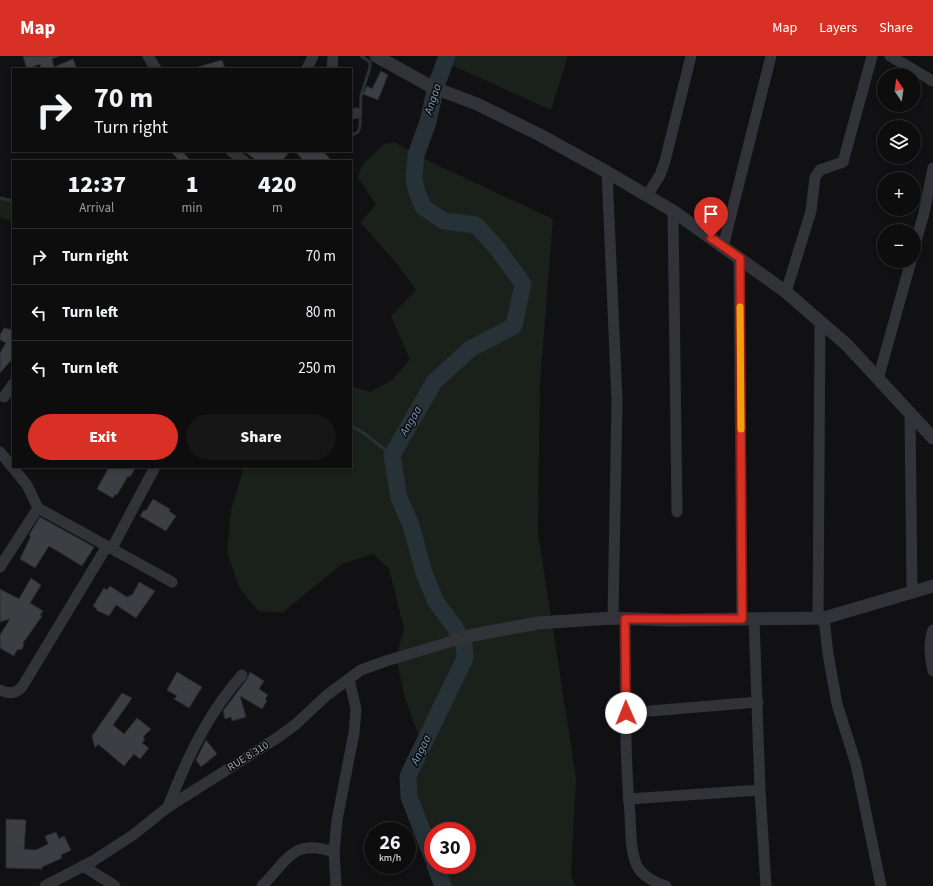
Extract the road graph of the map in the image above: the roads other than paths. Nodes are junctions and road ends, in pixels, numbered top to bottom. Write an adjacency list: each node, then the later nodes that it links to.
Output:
1 (148, 56): 9 (street)
2 (313, 56): 10 (street)
3 (333, 56): 11 (street)
4 (376, 56): 16 (street)
5 (691, 56): 17 (street)
6 (772, 56): 20 (street)
7 (872, 56): 23 (street)
8 (890, 56): 12 (street)
9 (155, 68)
10 (307, 68)
11 (332, 68)
12 (933, 81)
13 (232, 152): 14 (street)
14 (243, 160)
15 (933, 168): 19 (street)
16 (607, 172): 17 (street); 41 (street)
17 (647, 196): 18 (street)
18 (673, 211): 20 (street); 35 (street)
19 (921, 224)
20 (724, 247): 21 (street)
21 (740, 258): 23 (street); 43 (street)
22 (908, 268): 25 (street)
23 (786, 292): 24 (street)
24 (820, 322): 25 (street); 42 (street)
25 (878, 379): 28 (street)
26 (12, 385): 27 (street)
27 (1, 398)
28 (910, 413): 29 (street); 40 (street)
29 (933, 438)
30 (0, 452): 31 (street)
31 (12, 467)
32 (13, 468): 34 (street)
33 (154, 468): 36 (street)
34 (38, 508): 36 (street); 37 (street)
35 (677, 512)
36 (109, 547): 38 (street); 49 (street)
37 (0, 567)
38 (172, 582)
39 (933, 586): 40 (street)
40 (912, 592): 42 (street)
41 (619, 618): 43 (street); 45 (street); 51 (street)
42 (821, 618): 43 (street); 63 (street)
43 (748, 619): 50 (street)
44 (933, 630): 46 (street)
45 (456, 640): 48 (street, RUE 8.310)
46 (933, 671)
47 (242, 675): 54 (street)
48 (349, 679): 54 (street, RUE 8.310); 55 (street)
49 (0, 690)
50 (758, 702): 51 (street); 52 (street)
51 (626, 713): 53 (street)
52 (760, 790): 53 (street); 62 (street)
53 (628, 799): 61 (street)
54 (168, 807): 56 (street, RUE 8.310)
55 (334, 852): 59 (street); 60 (street)
56 (83, 866): 57 (street, RUE 8.310); 58 (street)
57 (44, 886)
58 (115, 886)
59 (262, 886)
60 (336, 886)
61 (666, 886)
62 (766, 886)
63 (881, 886)

